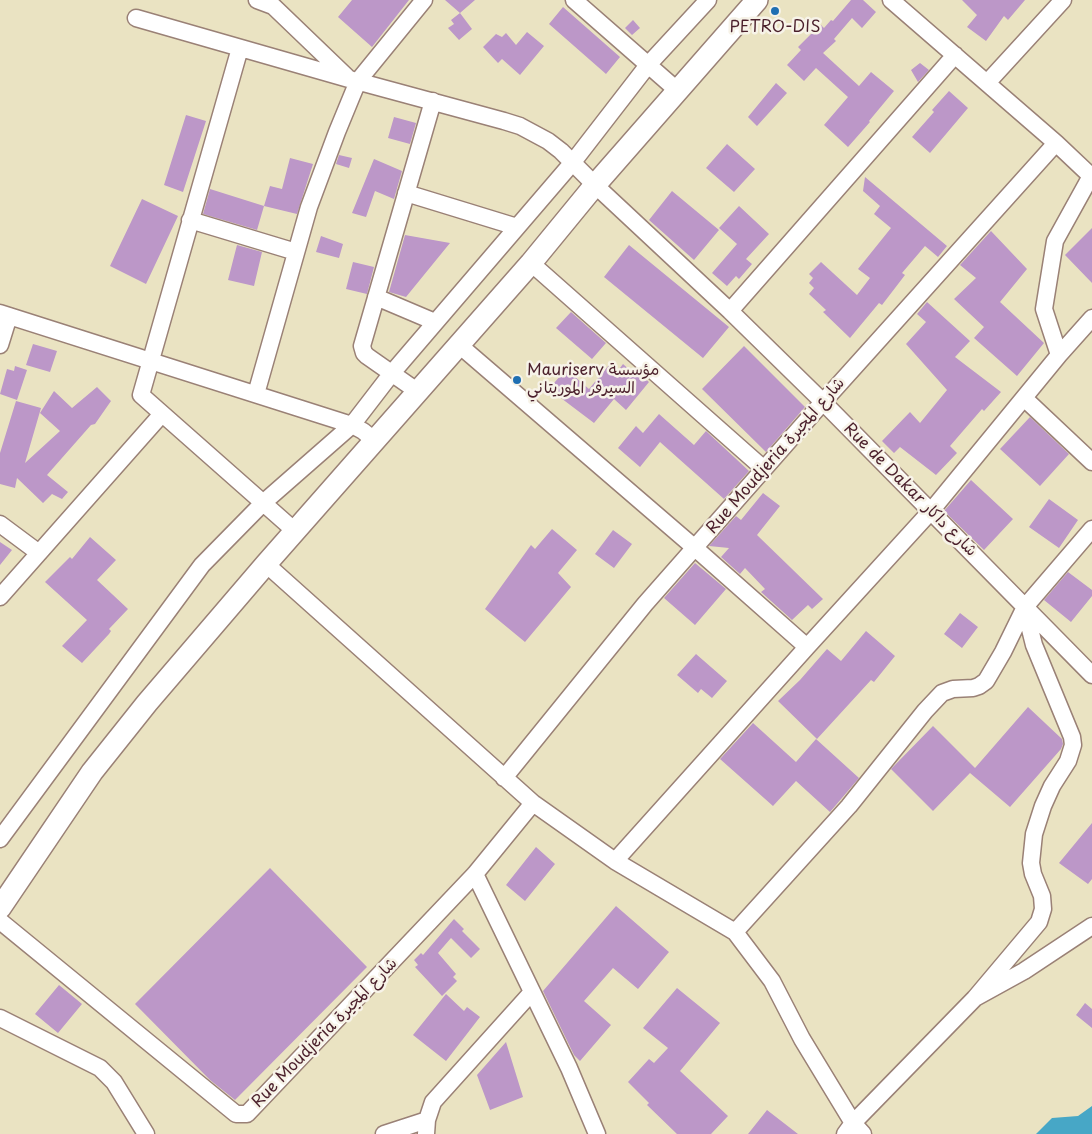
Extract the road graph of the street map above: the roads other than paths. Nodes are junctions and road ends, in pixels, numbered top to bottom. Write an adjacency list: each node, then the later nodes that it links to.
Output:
1 (257, 0): 7 (street)
2 (708, 0): 12 (street)
3 (757, 0): 15 (main road)
4 (891, 0): 11 (street)
5 (1063, 0): 14 (street)
6 (577, 1): 12 (street)
7 (275, 3): 13 (street)
8 (414, 3): 13 (street)
9 (136, 18): 10 (street, Rue de Dakar شارع داكار)
10 (240, 48): 13 (street, Rue de Dakar شارع داكار); 22 (street)
11 (955, 55): 14 (street); 27 (street)
12 (648, 65): 15 (street); 18 (street)
13 (354, 80): 16 (street, Rue de Dakar شارع داكار); 24 (street)
14 (987, 83): 17 (street)
15 (678, 91): 20 (main road)
16 (433, 101): 18 (street, Rue de Dakar شارع داكار); 21 (street)
17 (1056, 143): 19 (street); 39 (street, Rue Moudjeria شارع المجيرة)
18 (573, 162): 20 (street, Rue de Dakar شارع داكار); 23 (street)
19 (1092, 175): 33 (street)
20 (595, 185): 25 (main road); 27 (street, Rue de Dakar شارع داكار)
21 (406, 193): 23 (street); 26 (street)
22 (190, 220): 24 (street); 34 (street)
23 (517, 227): 30 (street)
24 (296, 252): 37 (street)
25 (531, 263): 31 (main road); 44 (street)
26 (376, 297): 30 (street); 35 (street)
27 (730, 311): 39 (street, Rue de Dakar شارع داكار)
28 (4, 314): 32 (street); 34 (street)
29 (1092, 318): 33 (street)
30 (435, 322): 35 (street)
31 (458, 344): 36 (main road); 50 (street)
32 (0, 345)
33 (1059, 355): 38 (street)
34 (150, 361): 37 (street); 40 (street)
35 (392, 373): 36 (street); 41 (street)
36 (417, 391): 42 (main road)
37 (256, 394): 41 (street)
38 (1024, 398): 43 (street); 46 (street)
39 (823, 402): 44 (street, Rue Moudjeria شارع المجيرة); 46 (street, Rue de Dakar شارع داكار)
40 (162, 415): 45 (street); 51 (street)
41 (352, 425): 42 (street); 45 (street)
42 (374, 440): 49 (main road)
43 (1092, 462)
44 (764, 469): 50 (street, Rue Moudjeria شارع المجيرة)
45 (263, 503): 49 (street); 59 (street)
46 (931, 511): 54 (street, Rue de Dakar شارع داكار); 55 (street)
47 (0, 524): 51 (street)
48 (1092, 529): 54 (street)
49 (296, 531): 52 (main road)
50 (695, 548): 55 (street); 57 (street, Rue Moudjeria شارع المجيرة)
51 (39, 552): 53 (street)
52 (266, 564): 57 (street); 62 (main road)
53 (0, 597)
54 (1025, 607): 56 (street, Rue de Dakar شارع داكار); 65 (street); 67 (street)
55 (807, 647): 60 (street)
56 (1092, 675)
57 (504, 778): 58 (street)
58 (533, 803): 60 (street); 61 (street, Rue Moudjeria شارع المجيرة)
59 (0, 839)
60 (615, 862): 65 (street)
61 (475, 874): 63 (street, Rue Moudjeria شارع المجيرة); 66 (street)
62 (0, 908)
63 (0, 921)
64 (1092, 926): 67 (street)
65 (735, 932): 70 (street)
66 (532, 992): 69 (street); 73 (street)
67 (975, 998): 70 (street)
68 (0, 1018): 71 (street)
69 (426, 1127): 72 (street)
70 (854, 1130)
71 (146, 1134)
72 (384, 1134)
73 (597, 1134)

